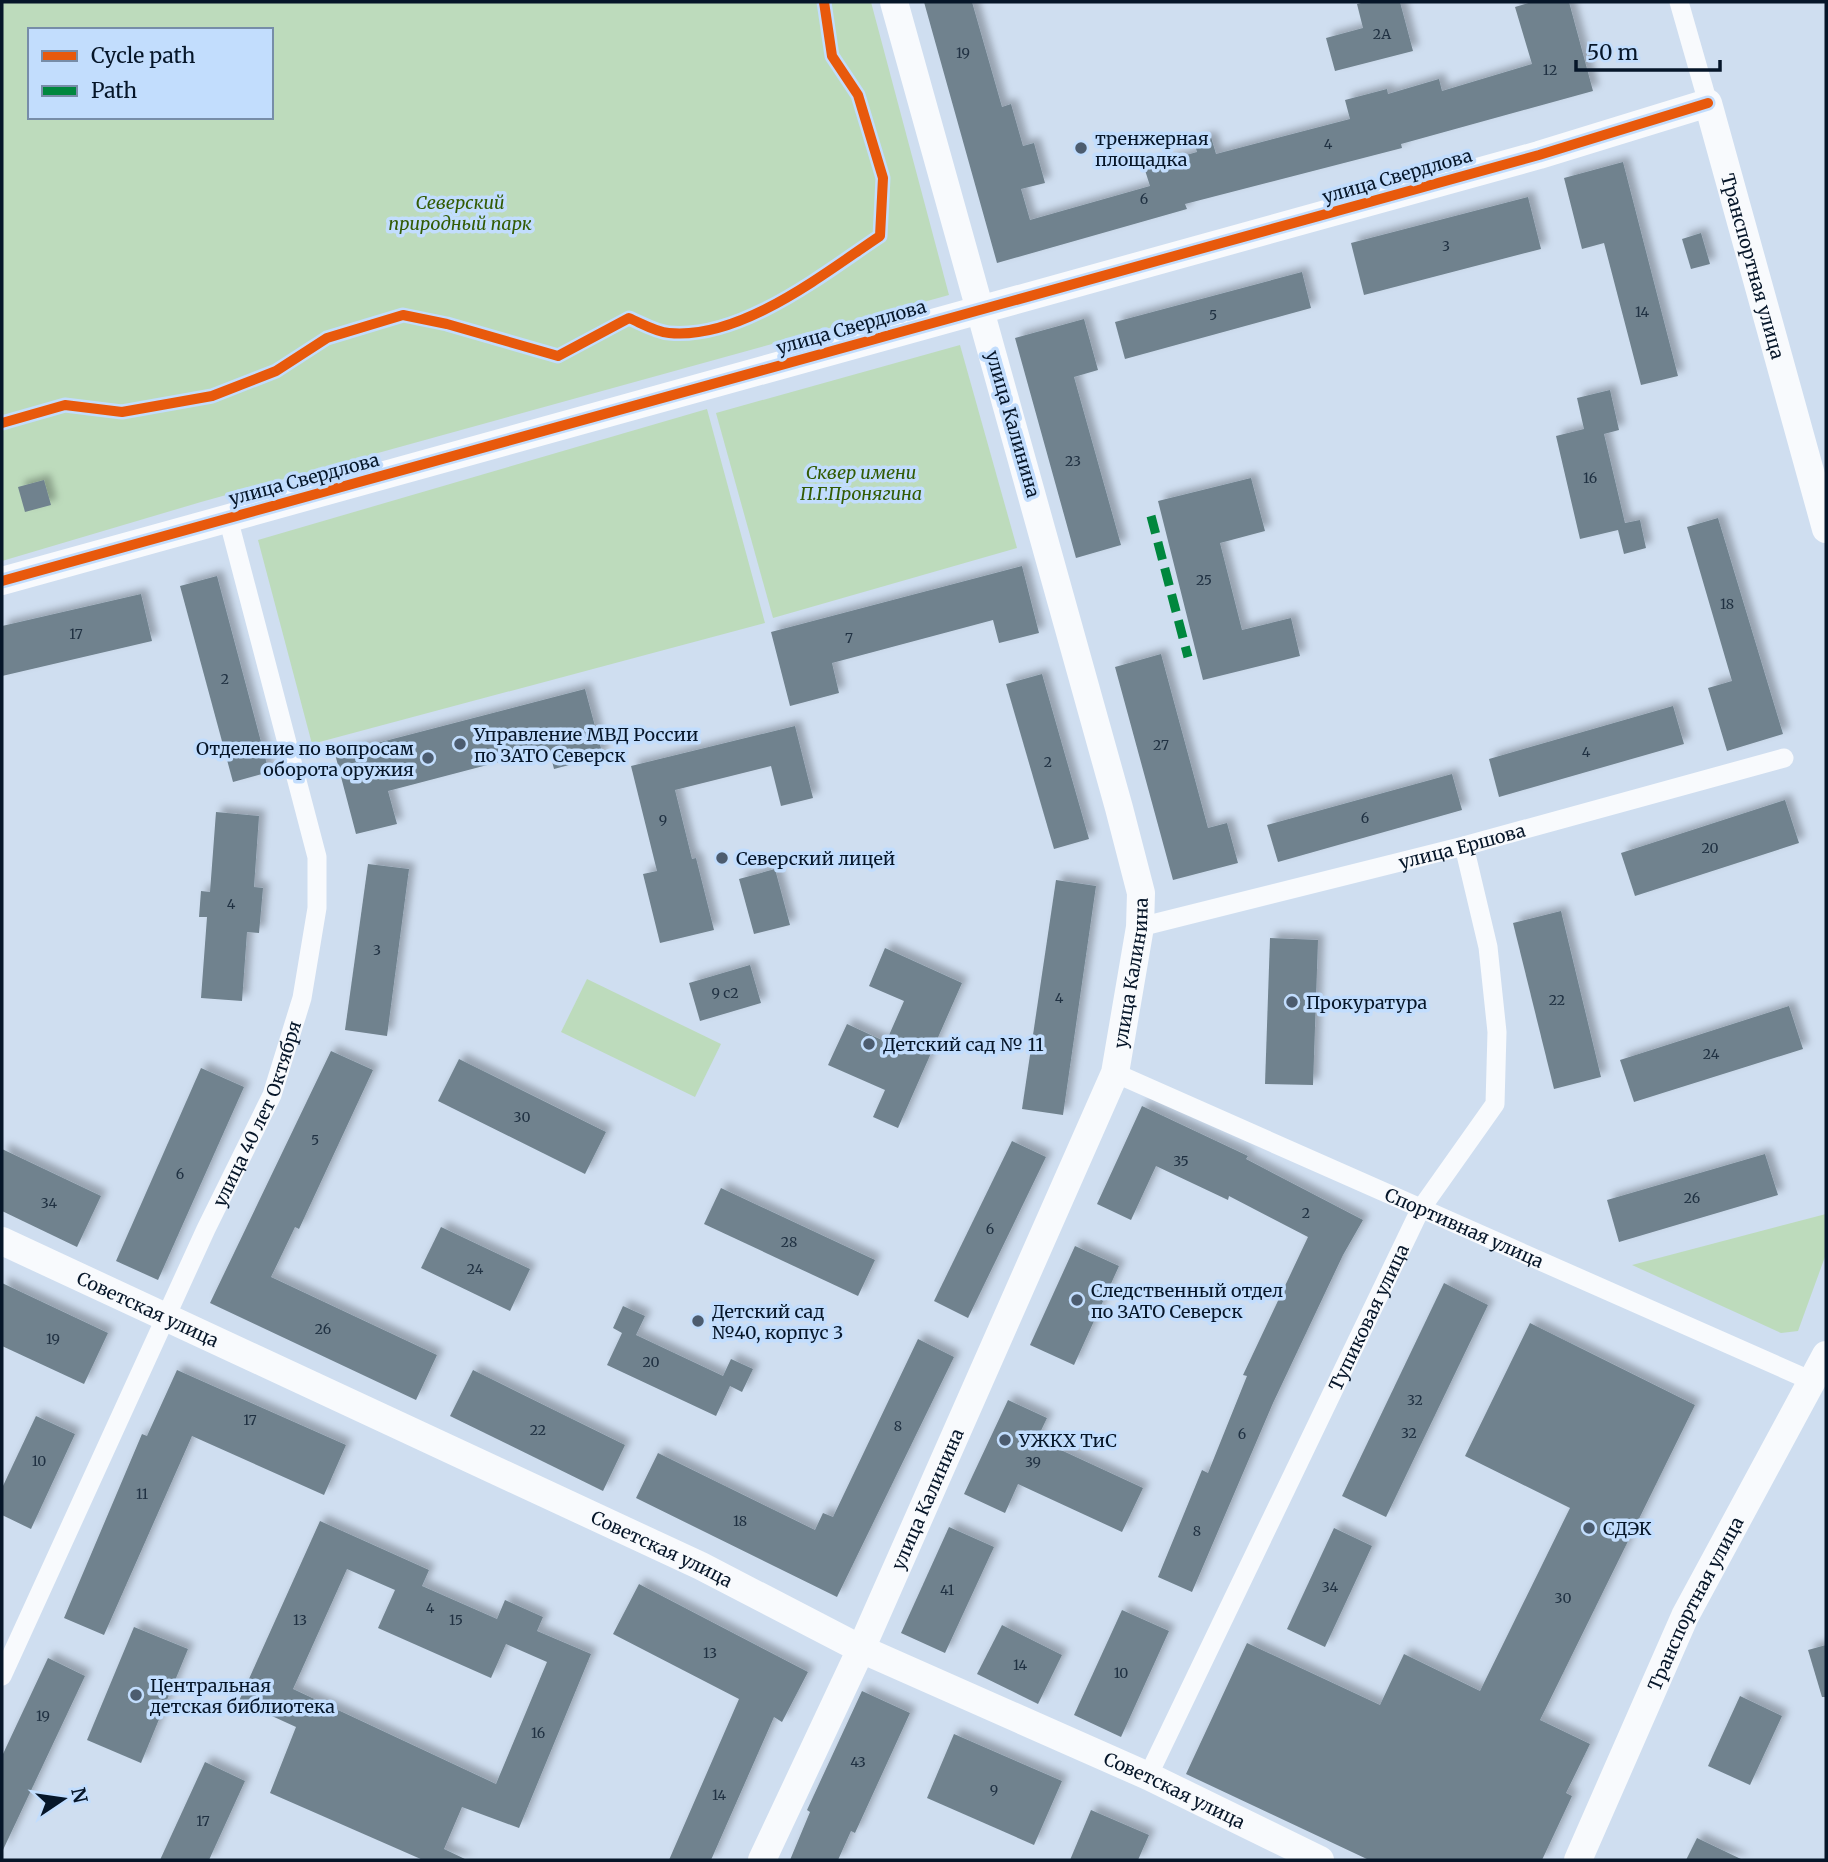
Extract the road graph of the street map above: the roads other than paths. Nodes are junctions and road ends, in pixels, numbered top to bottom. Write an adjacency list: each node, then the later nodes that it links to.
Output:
1 (894, 2): 4 (street, улица Калинина)
2 (1679, 2): 3 (street, Транспортная улица)
3 (1708, 103): 4 (street, улица Свердлова); 6 (street, Транспортная улица)
4 (981, 309): 5 (street, улица Свердлова); 10 (street, улица Калинина)
5 (228, 518): 7 (street, улица Свердлова); 14 (street, улица 40 лет Октября)
6 (1826, 529)
7 (2, 581)
8 (1784, 758): 9 (street, улица Ершова)
9 (1464, 846): 10 (street, улица Ершова); 12 (street, Тупиковая улица)
10 (1140, 927): 11 (street, улица Калинина)
11 (1115, 1073): 12 (street, Спортивная улица); 17 (street, улица Калинина)
12 (1420, 1210): 16 (street, Спортивная улица); 19 (street, Тупиковая улица)
13 (2, 1241): 14 (street, Советская улица)
14 (166, 1317): 17 (street, Советская улица); 18 (street, улица 40 лет Октября)
15 (1826, 1356): 16 (street, Транспортная улица)
16 (1814, 1382): 22 (street, Транспортная улица)
17 (861, 1649): 19 (street, Советская улица); 20 (street, улица Калинина)
18 (2, 1676)
19 (1148, 1776): 21 (street, Советская улица)
20 (762, 1860)
21 (1320, 1860)
22 (1578, 1860)

